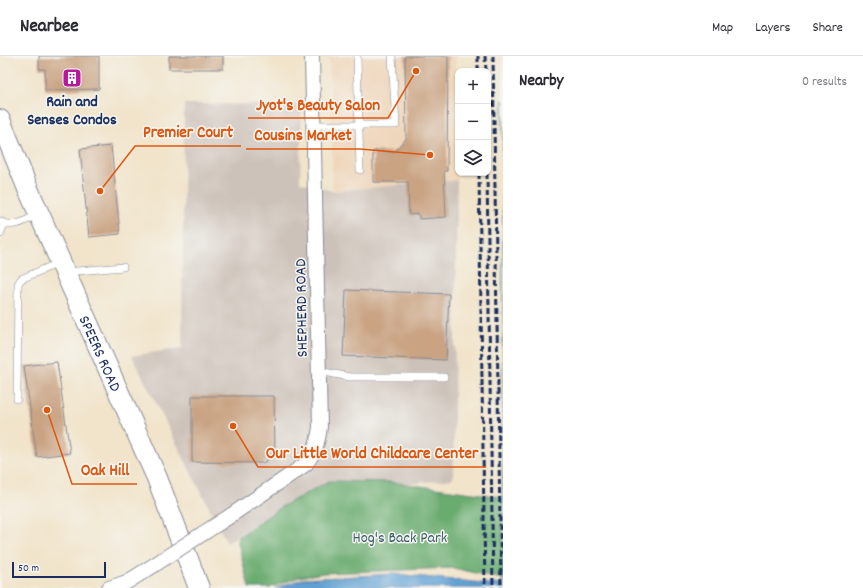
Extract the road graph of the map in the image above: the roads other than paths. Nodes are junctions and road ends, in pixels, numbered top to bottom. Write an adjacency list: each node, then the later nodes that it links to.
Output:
1 (312, 56): 4 (street, SHEPHERD ROAD)
2 (358, 56): 5 (lane)
3 (392, 56): 5 (lane)
4 (313, 125): 5 (lane); 13 (street, SHEPHERD ROAD)
5 (359, 125): 7 (lane)
6 (1, 127): 8 (main road, SPEERS ROAD)
7 (360, 170)
8 (39, 214): 9 (lane); 11 (main road, SPEERS ROAD)
9 (2, 222): 10 (lane)
10 (0, 234)
11 (63, 267): 12 (lane); 15 (lane); 16 (main road, SPEERS ROAD)
12 (123, 267)
13 (319, 371): 14 (lane); 17 (street, SHEPHERD ROAD, bridge)
14 (444, 377)
15 (17, 399)
16 (197, 581)
17 (109, 588)

